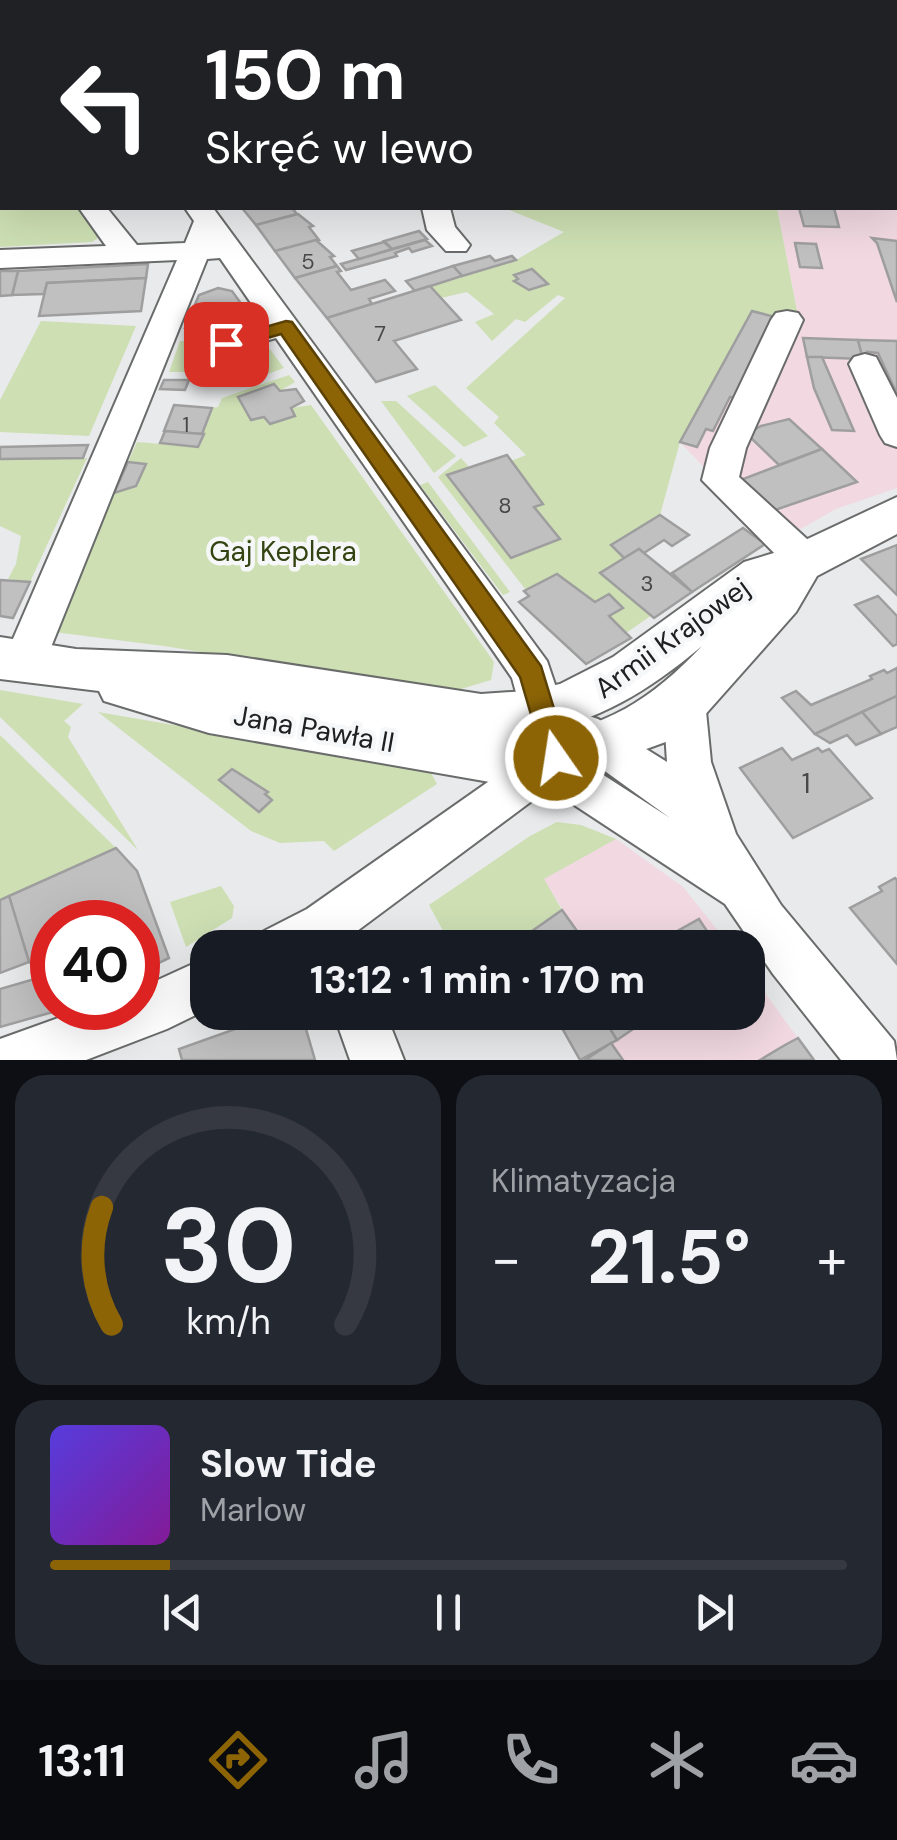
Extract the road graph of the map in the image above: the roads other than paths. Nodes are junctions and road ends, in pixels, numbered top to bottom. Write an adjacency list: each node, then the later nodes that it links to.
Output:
1 (94, 210): 5 (street)
2 (436, 210): 4 (street)
3 (208, 232): 5 (street); 8 (street); 14 (street)
4 (456, 245)
5 (129, 253): 6 (street)
6 (0, 259)
7 (787, 320): 13 (street)
8 (286, 326): 9 (street); 16 (street)
9 (219, 344)
10 (865, 364): 11 (street)
11 (897, 435)
12 (897, 514): 13 (main road, Armii Krajowej)
13 (802, 562): 15 (main road, Armii Krajowej); 16 (main road, Armii Krajowej)
14 (34, 663): 16 (main road, Jana Pawła II)
15 (684, 701): 16 (main road, Armii Krajowej); 17 (street)
16 (568, 738): 17 (street); 18 (street); 19 (street)
17 (705, 818): 18 (street)
18 (738, 887): 24 (street)
19 (326, 930)
20 (190, 991): 22 (street)
21 (366, 1030): 23 (street)
22 (12, 1060)
23 (377, 1060)
24 (875, 1060)

